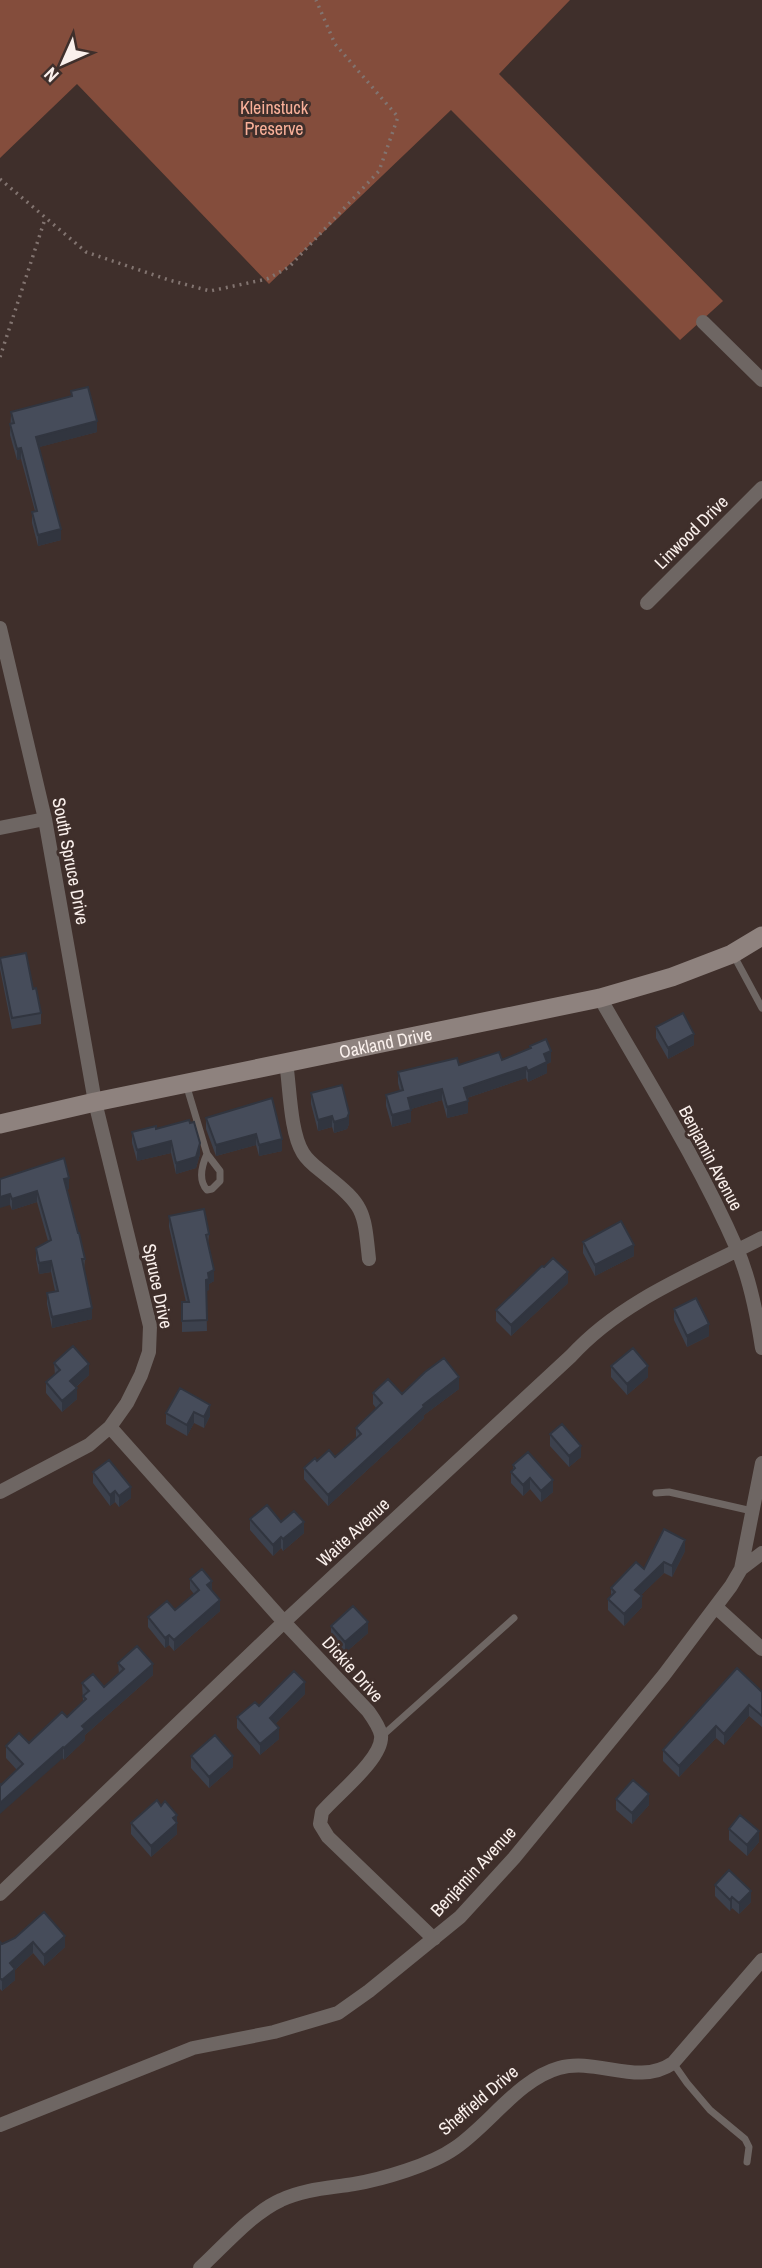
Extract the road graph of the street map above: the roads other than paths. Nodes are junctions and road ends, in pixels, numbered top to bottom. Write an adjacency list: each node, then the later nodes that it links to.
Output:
1 (704, 322): 2 (street)
2 (762, 380)
3 (762, 488): 4 (street, Linwood Drive)
4 (647, 603)
5 (0, 628): 6 (street, South Spruce Drive)
6 (45, 819): 7 (street); 14 (street, South Spruce Drive)
7 (0, 828)
8 (762, 936): 9 (main road, Oakland Drive)
9 (732, 954): 10 (main road, Oakland Drive); 11 (lane)
10 (600, 998): 12 (main road, Oakland Drive); 18 (street, Benjamin Avenue)
11 (762, 1008)
12 (286, 1062): 13 (main road, Oakland Drive); 19 (street)
13 (186, 1083): 14 (main road, Oakland Drive); 16 (lane)
14 (94, 1102): 15 (main road, Oakland Drive); 21 (street, Spruce Drive)
15 (0, 1124)
16 (207, 1154)
17 (762, 1238): 18 (street, Waite Avenue)
18 (738, 1250): 20 (street, Benjamin Avenue); 30 (street, Waite Avenue)
19 (369, 1259)
20 (762, 1348)
21 (110, 1427): 23 (street, Spruce Drive); 30 (street, Dickie Drive)
22 (762, 1463): 25 (street, Benjamin Avenue)
23 (0, 1492)
24 (656, 1493): 25 (lane)
25 (753, 1511): 27 (street, Benjamin Avenue)
26 (762, 1553): 27 (street)
27 (741, 1569): 28 (street, Benjamin Avenue)
28 (716, 1608): 31 (street); 34 (street, Benjamin Avenue)
29 (514, 1618): 32 (lane)
30 (284, 1622): 32 (street, Dickie Drive); 33 (street, Waite Avenue)
31 (762, 1649)
32 (381, 1736): 34 (street)
33 (0, 1894)
34 (434, 1939): 37 (street, Benjamin Avenue)
35 (762, 1960): 36 (street)
36 (673, 2063): 38 (lane); 39 (street, Sheffield Drive)
37 (0, 2124)
38 (747, 2162)
39 (200, 2268)

